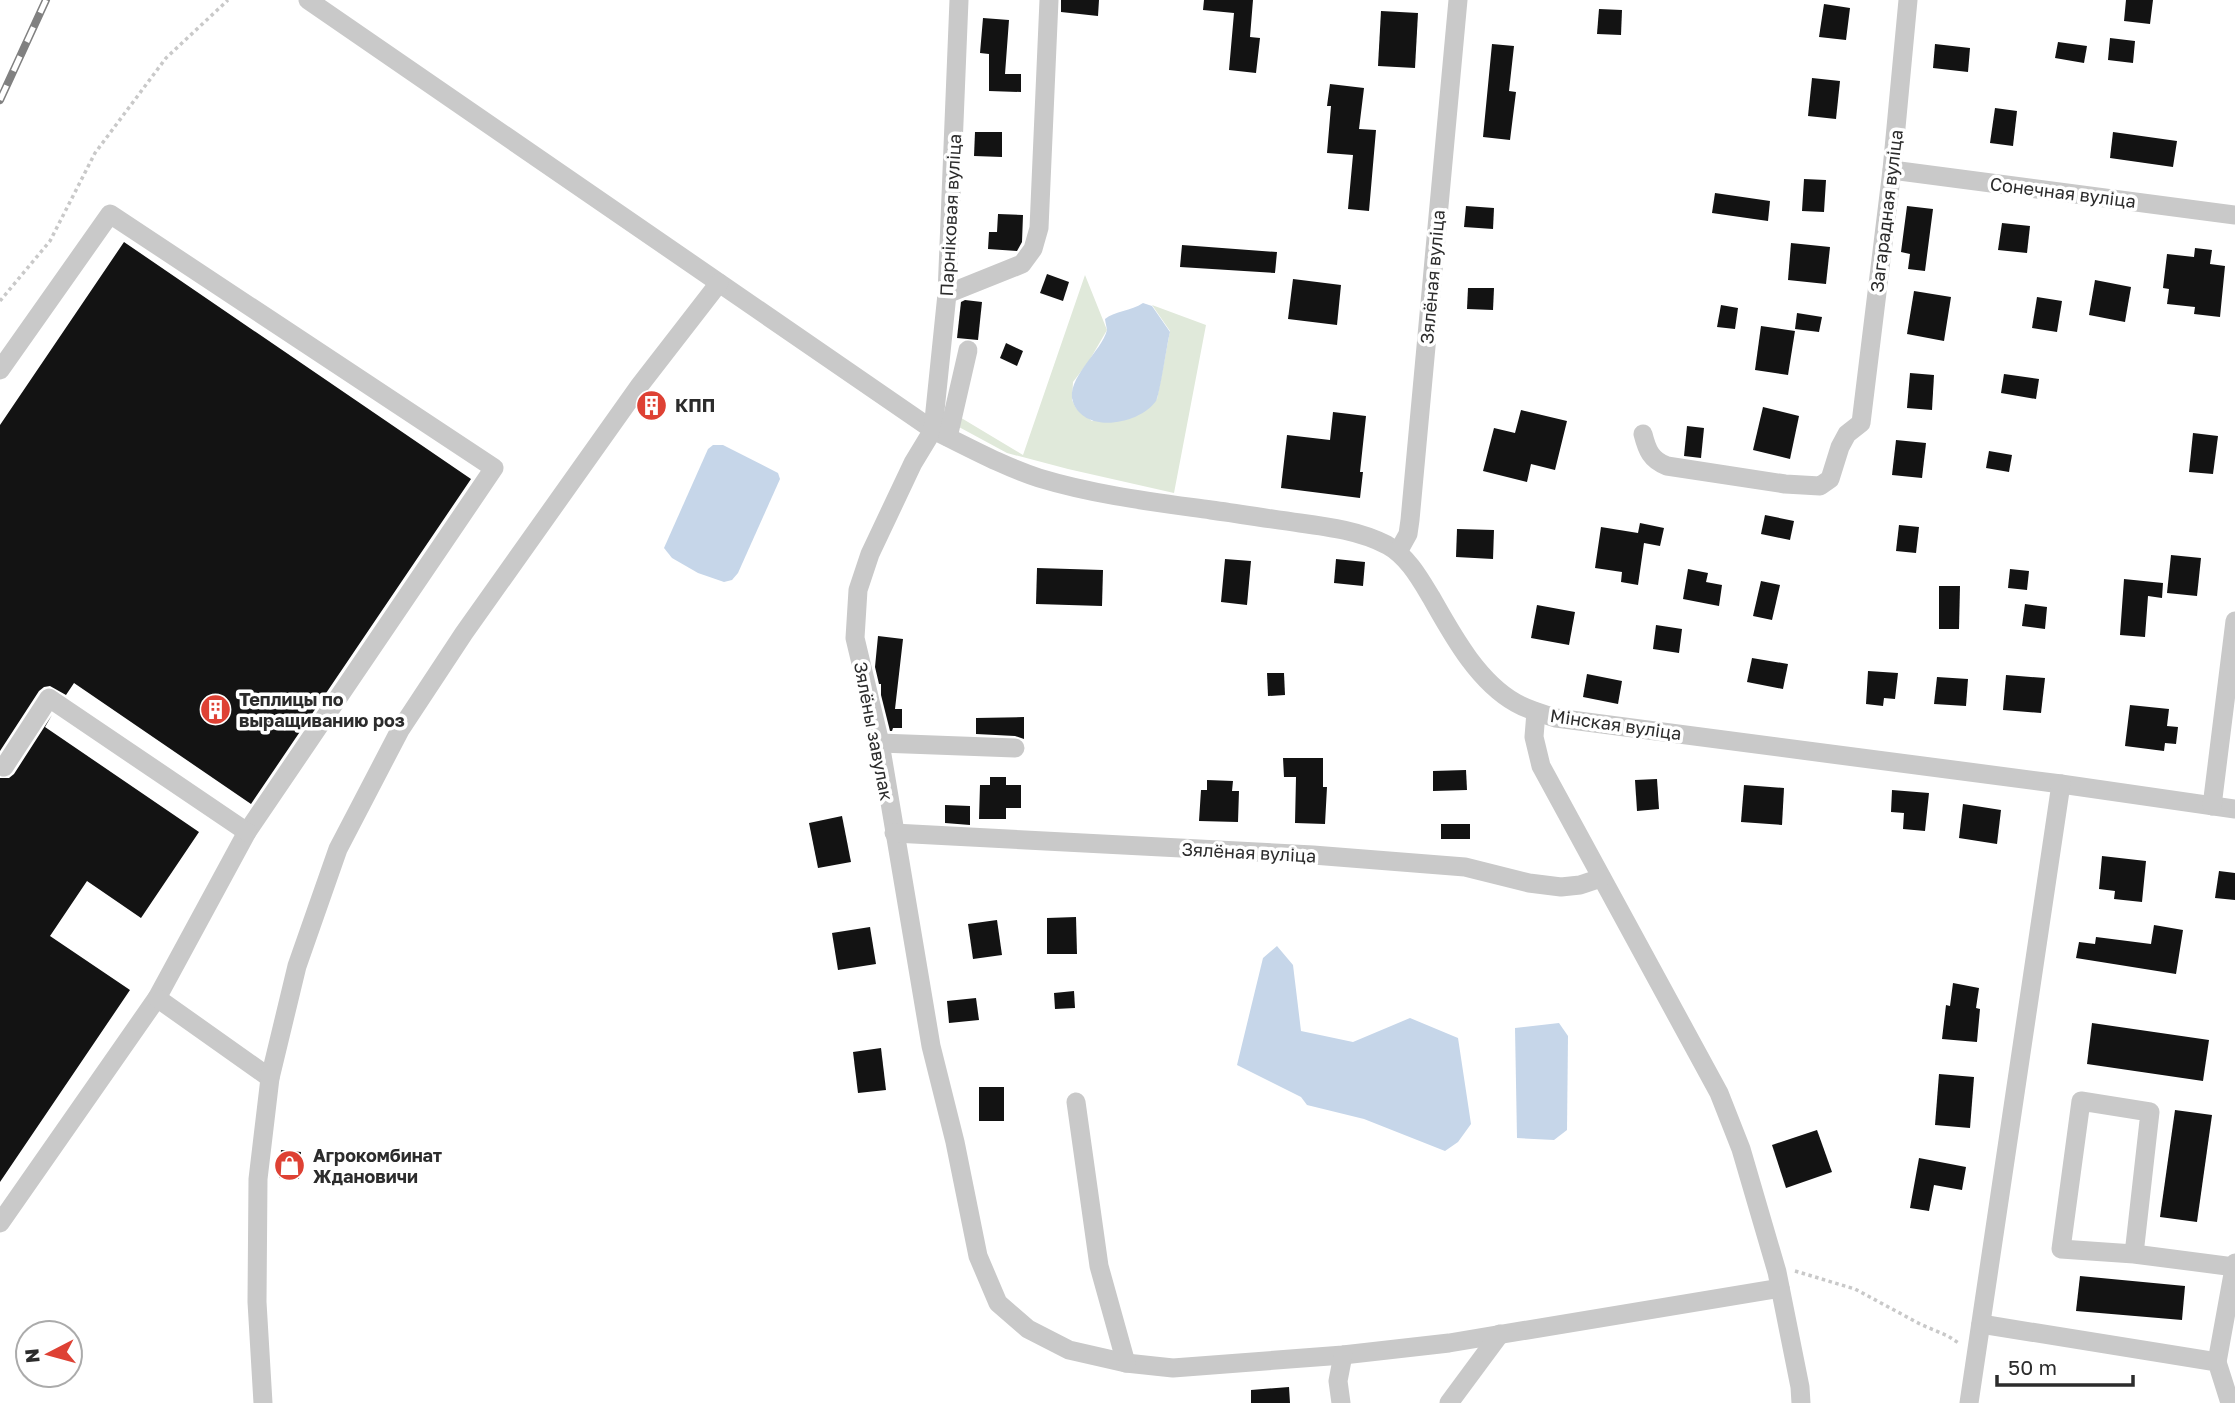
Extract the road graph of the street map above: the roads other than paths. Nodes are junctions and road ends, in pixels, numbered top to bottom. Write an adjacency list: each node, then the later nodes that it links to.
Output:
1 (308, 0): 8 (street, Мінская вуліца)
2 (959, 0): 9 (street, Парніковая вуліца)
3 (1049, 0): 9 (street)
4 (1458, 0): 14 (street, Зялёная вуліца)
5 (1908, 0): 6 (street, Загарадная вуліца)
6 (1892, 170): 7 (street, Сонечная вуліца); 12 (street, Загарадная вуліца)
7 (2235, 215)
8 (719, 283): 13 (street, Мінская вуліца); 27 (street)
9 (947, 294): 13 (street, Парніковая вуліца)
10 (968, 350): 13 (street)
11 (0, 370): 23 (street)
12 (1643, 434)
13 (947, 437): 14 (street, Мінская вуліца); 17 (street, Зялёны завулак)
14 (1398, 552): 16 (street, Мінская вуліца)
15 (2235, 621): 21 (street)
16 (1536, 712): 20 (street, Мінская вуліца); 25 (street)
17 (880, 743): 18 (street); 24 (street, Зялёны завулак)
18 (1014, 748)
19 (4, 767): 23 (street)
20 (2061, 784): 21 (street, Мінская вуліца); 33 (street)
21 (2212, 806): 22 (street, Мінская вуліца)
22 (2235, 809)
23 (247, 832): 26 (street)
24 (894, 833): 25 (street, Зялёная вуліца); 37 (street, Зялёны завулак)
25 (1601, 878): 32 (street)
26 (157, 998): 27 (street); 29 (street)
27 (270, 1078): 38 (street)
28 (1076, 1102): 37 (street)
29 (0, 1223)
30 (2134, 1254): 30 (street); 31 (street)
31 (2235, 1266): 36 (street)
32 (1778, 1280): 34 (street, Зялёны завулак); 41 (street)
33 (1981, 1324): 36 (street); 42 (street)
34 (1500, 1334): 35 (street, Зялёны завулак); 40 (street)
35 (1343, 1355): 37 (street, Зялёны завулак); 39 (street)
36 (2217, 1362): 43 (street)
37 (1126, 1363)
38 (263, 1403)
39 (1340, 1403)
40 (1449, 1403)
41 (1801, 1403)
42 (1969, 1403)
43 (2230, 1403)

